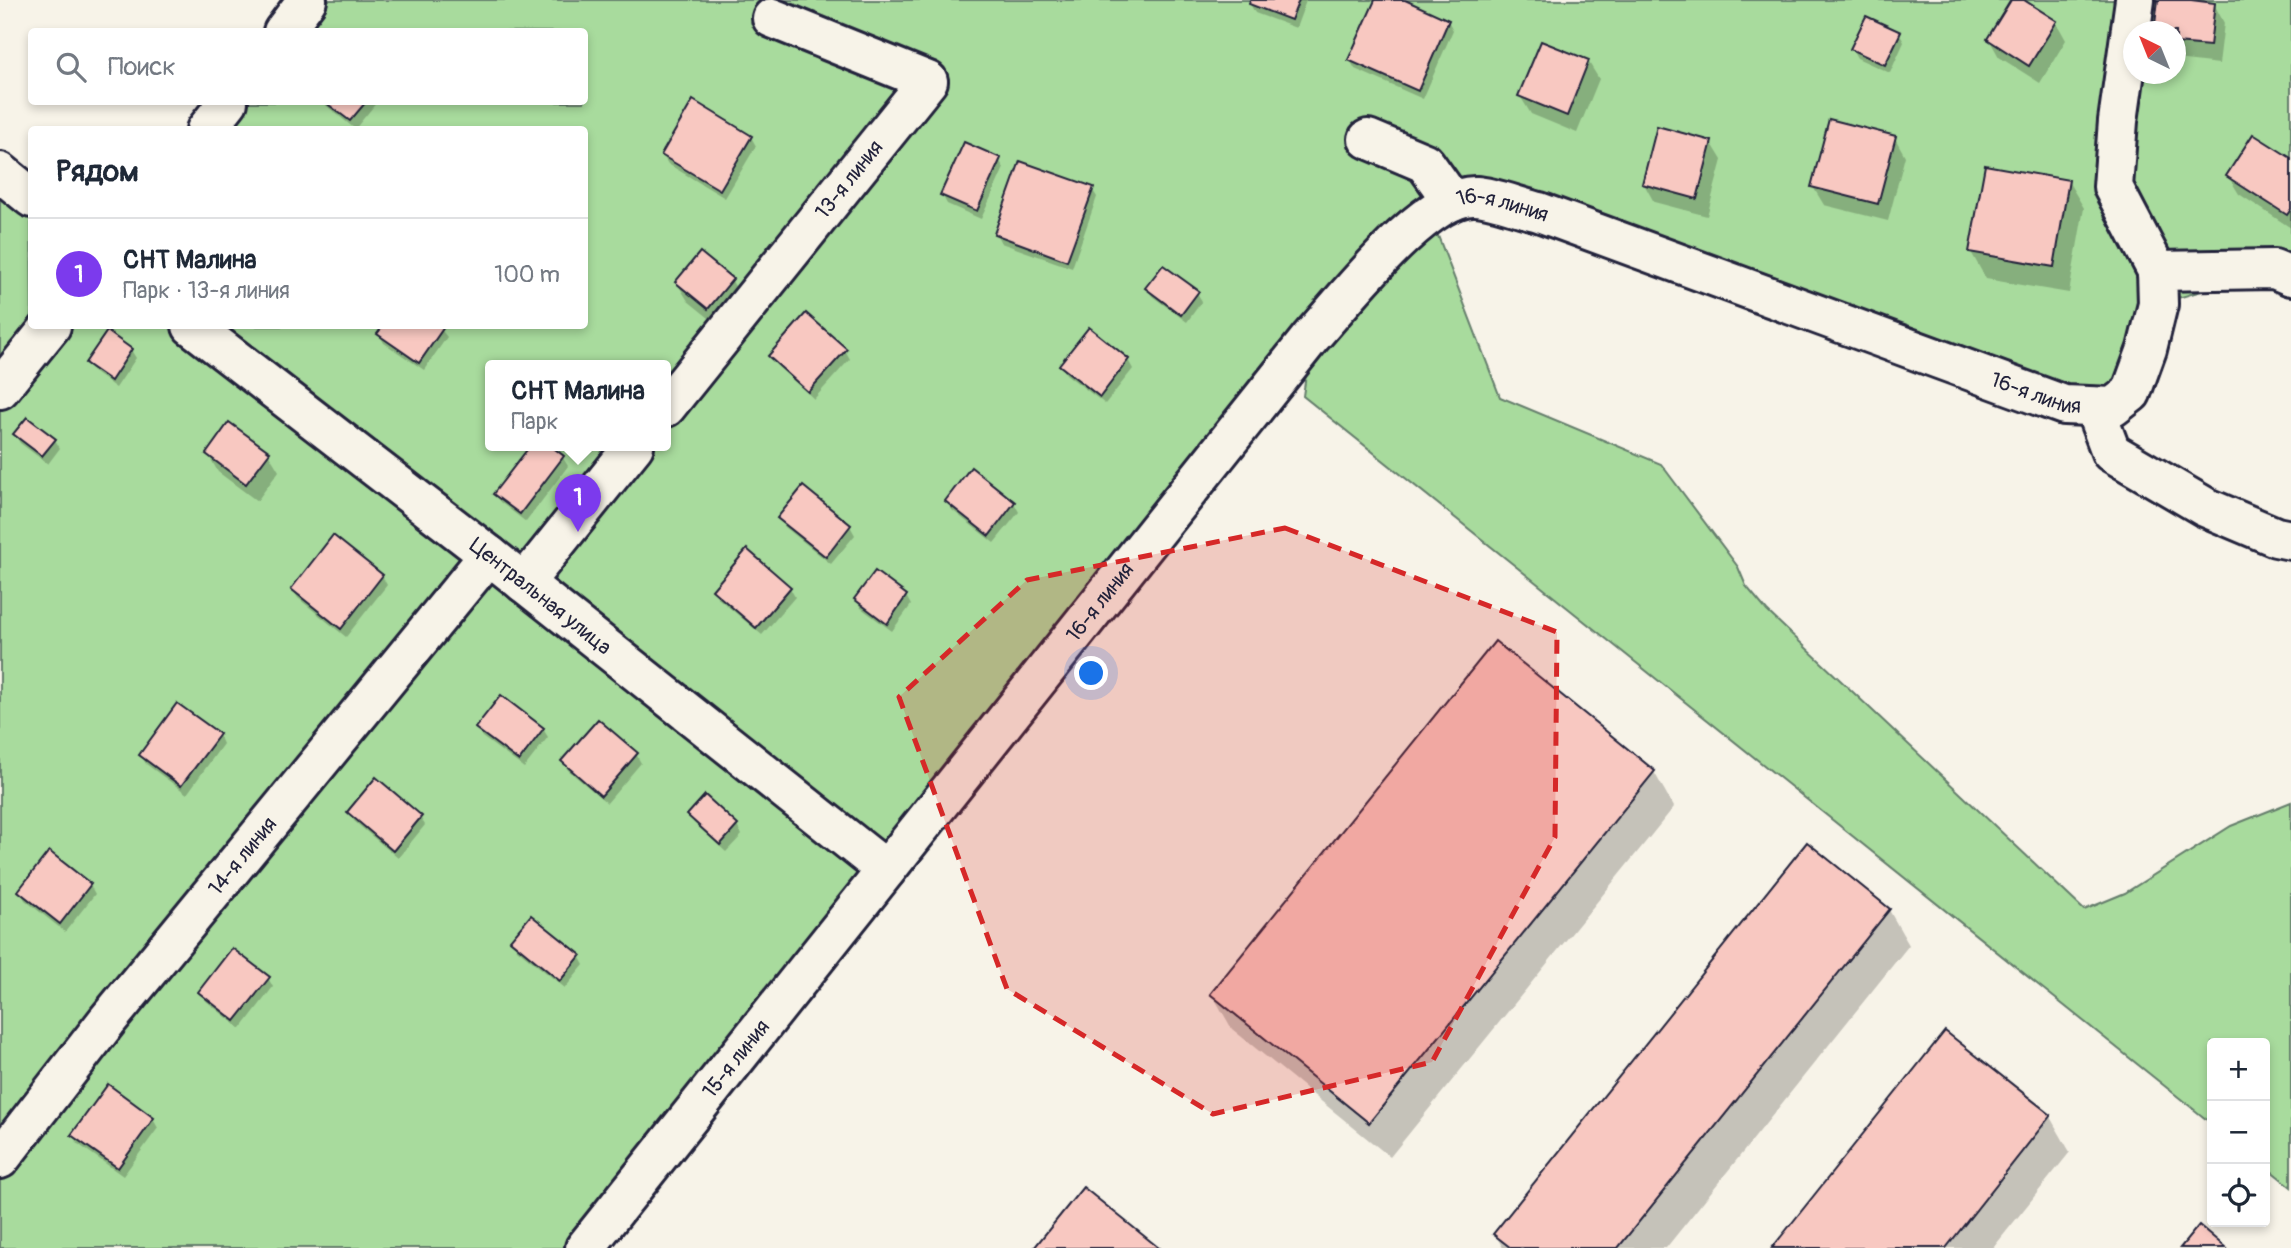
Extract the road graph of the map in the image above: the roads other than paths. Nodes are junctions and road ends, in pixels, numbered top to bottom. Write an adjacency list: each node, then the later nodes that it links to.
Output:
1 (307, 0): 4 (street)
2 (2135, 0): 11 (street)
3 (772, 18): 16 (street, 13-я линия)
4 (286, 28)
5 (226, 105): 6 (street)
6 (209, 126)
7 (1368, 139): 10 (street)
8 (0, 172): 9 (street)
9 (28, 195)
10 (1452, 201): 17 (street, 16-я линия); 22 (street, 16-я линия)
11 (2157, 271): 12 (street); 17 (street, 16-я линия)
12 (2291, 276)
13 (49, 329): 15 (street)
14 (196, 329): 20 (street, Центральная улица)
15 (0, 388)
16 (671, 401)
17 (2094, 407): 19 (street)
18 (630, 451): 21 (street)
19 (2291, 540)
20 (489, 555): 21 (street, Центральная улица); 23 (street, 14-я линия)
21 (524, 583): 22 (street, Центральная улица)
22 (886, 870): 24 (street, 15-я линия)
23 (0, 1159)
24 (585, 1248)

